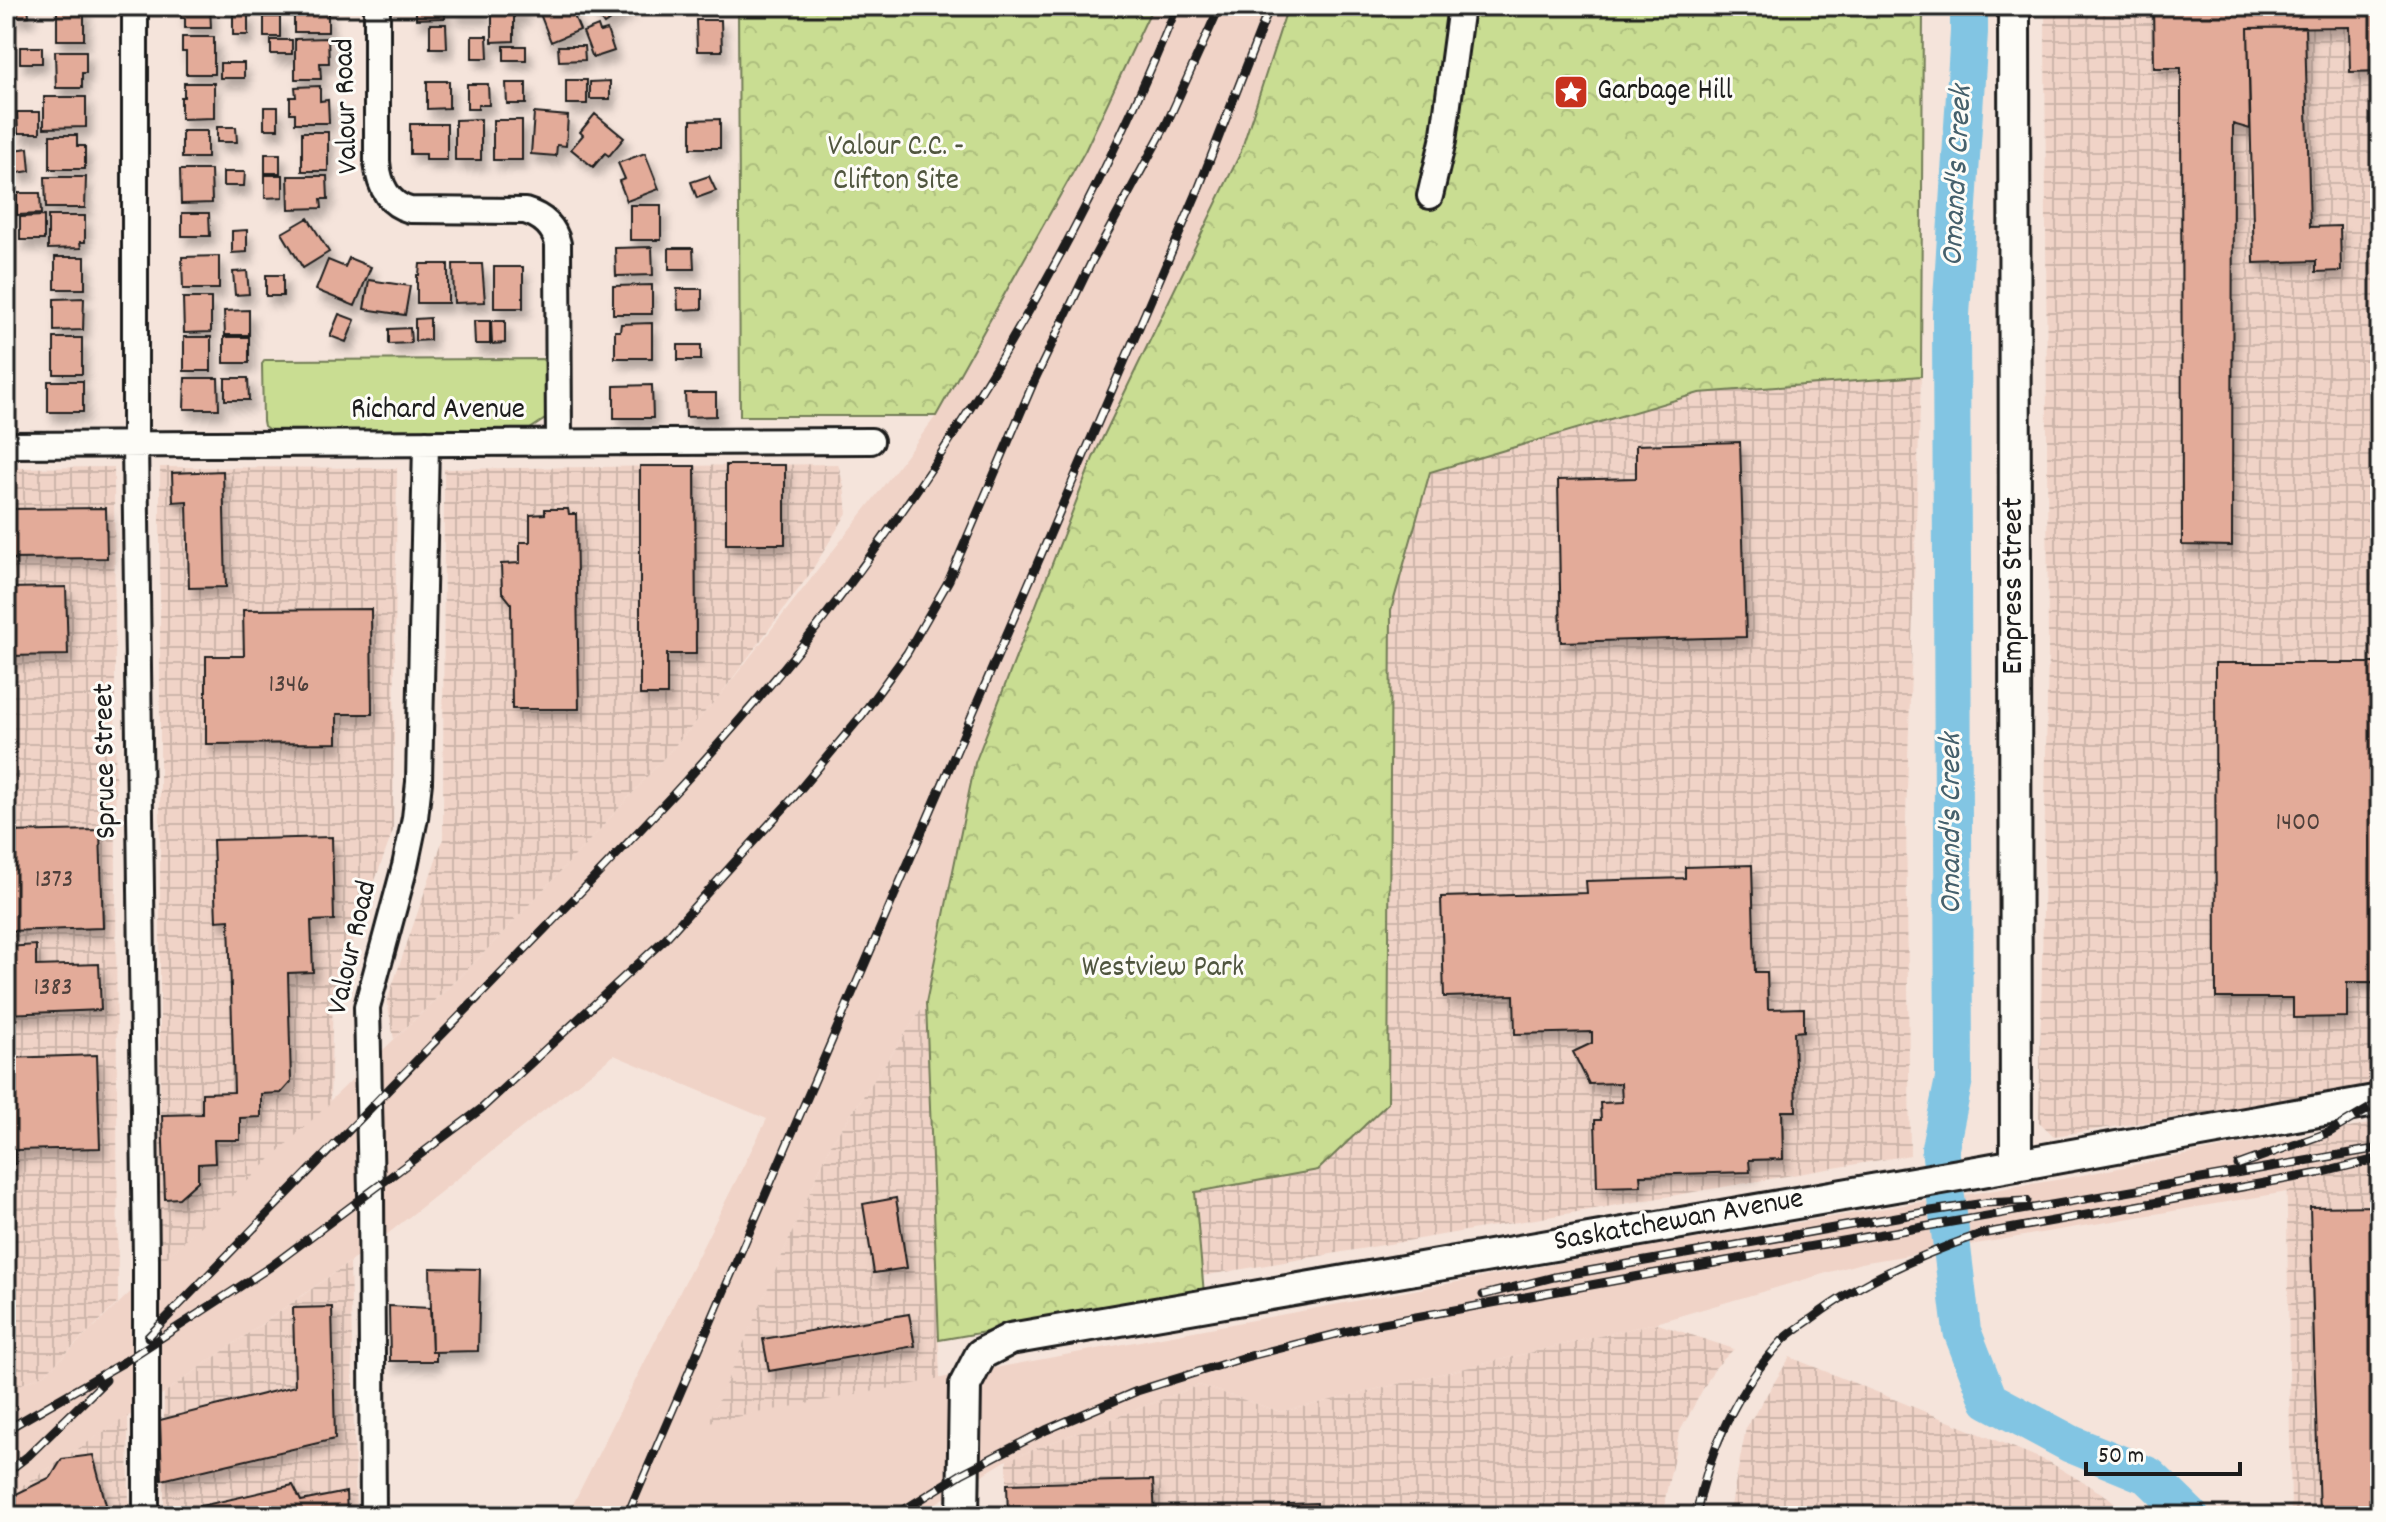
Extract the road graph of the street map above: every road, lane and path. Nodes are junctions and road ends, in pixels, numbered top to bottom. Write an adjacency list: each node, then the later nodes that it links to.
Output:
1 (135, 6): 9 (street, Spruce Street)
2 (377, 6): 7 (street, Valour Road)
3 (1461, 6): 5 (street)
4 (2014, 6): 12 (street, Empress Street)
5 (1430, 196)
6 (871, 441): 7 (street, Richard Avenue)
7 (559, 442): 8 (street, Richard Avenue)
8 (426, 443): 9 (street, Richard Avenue); 14 (street, Valour Road)
9 (135, 444): 10 (street, Richard Avenue); 13 (street, Spruce Street)
10 (6, 445)
11 (2380, 1100): 12 (street, Saskatchewan Avenue)
12 (2016, 1165): 15 (street, Saskatchewan Avenue)
13 (146, 1516)
14 (373, 1516)
15 (963, 1516)

